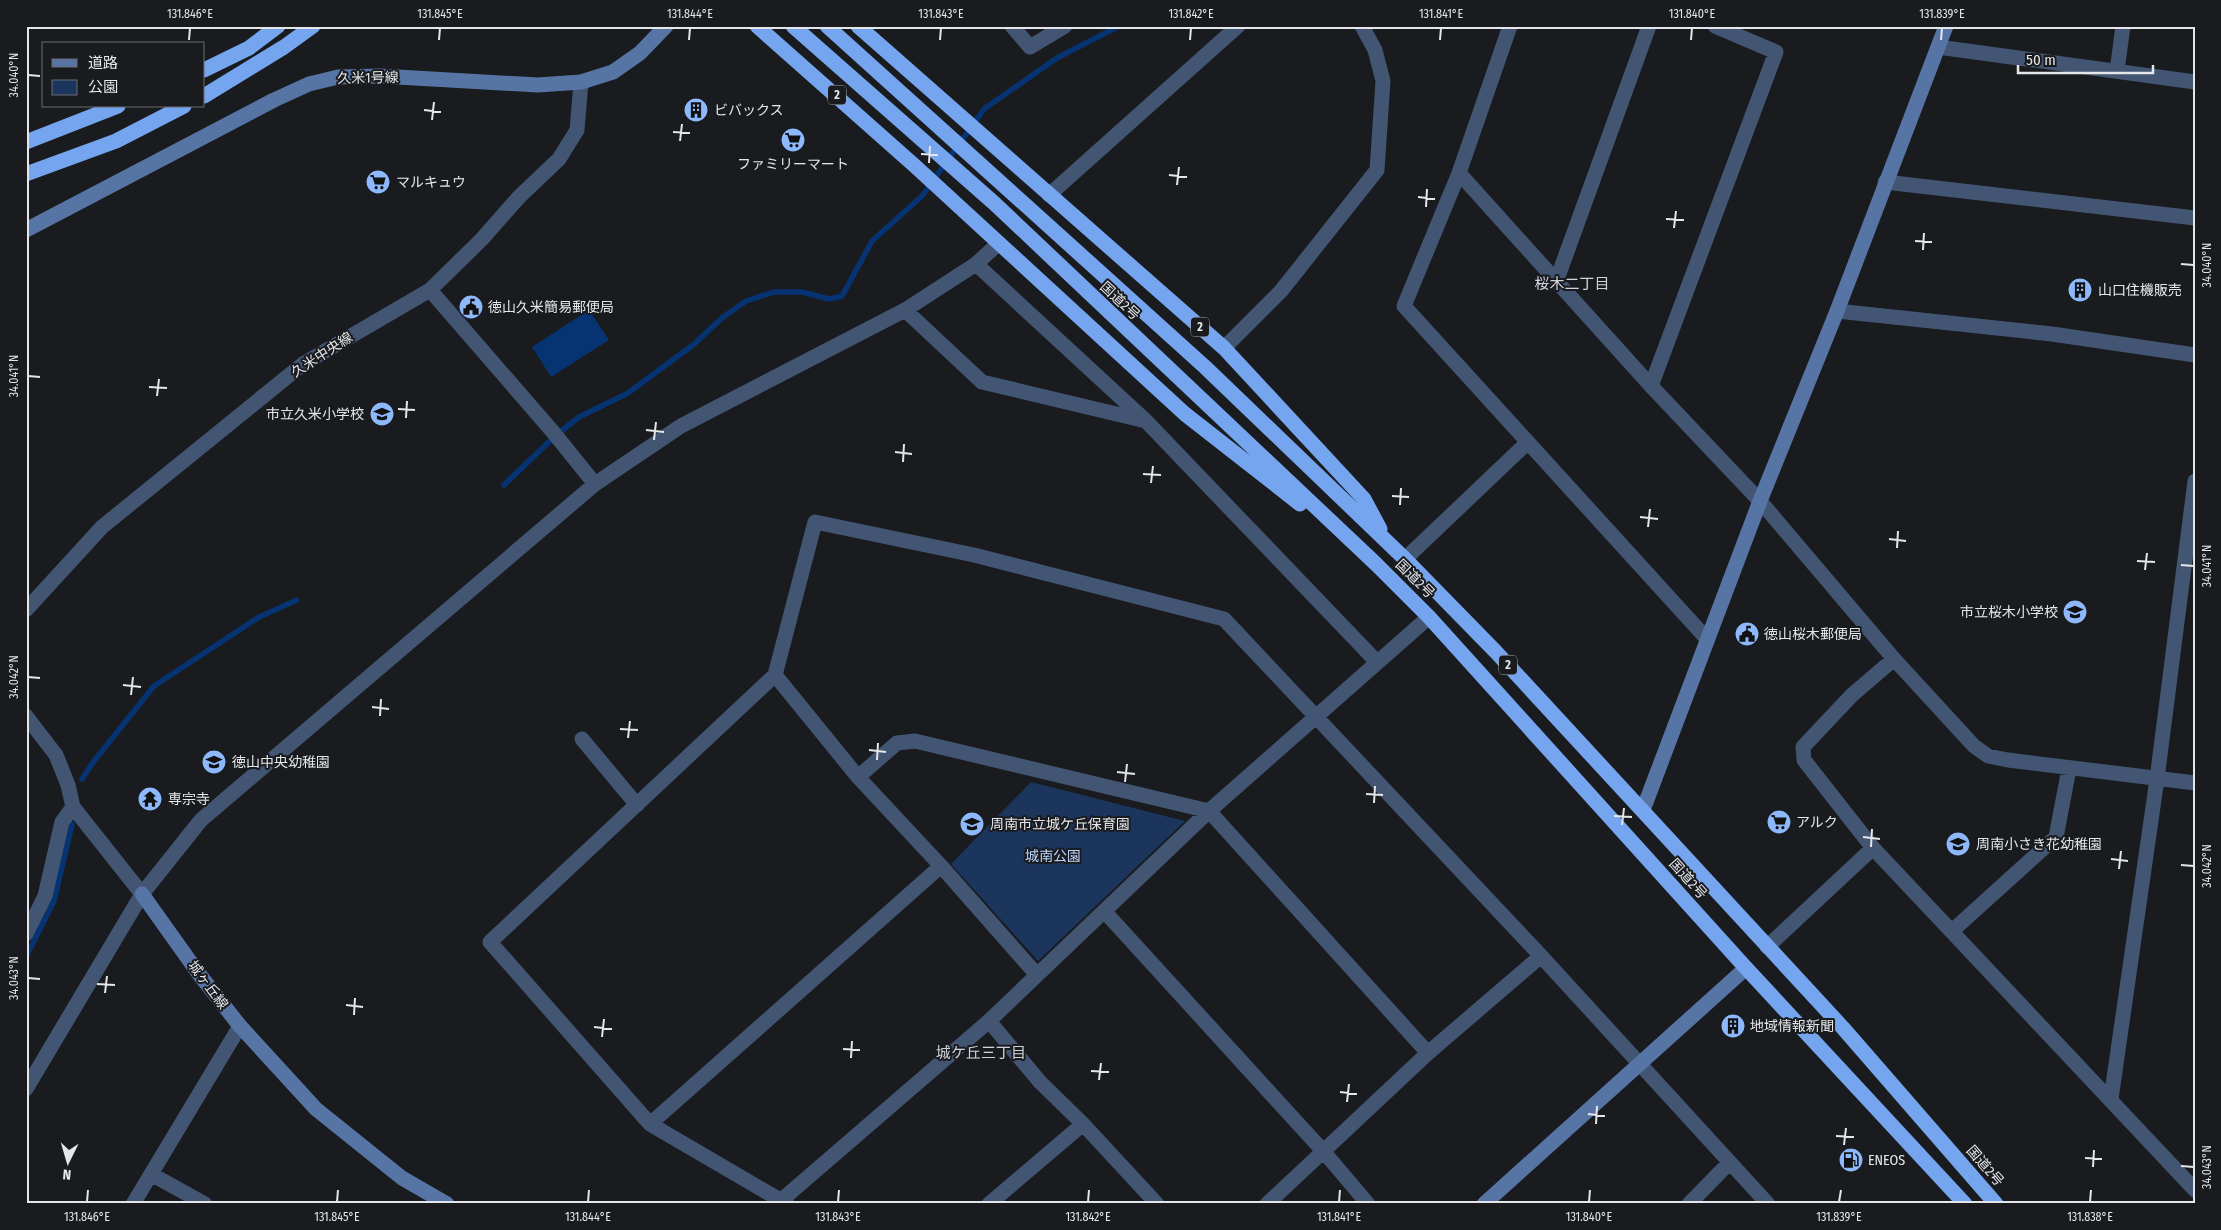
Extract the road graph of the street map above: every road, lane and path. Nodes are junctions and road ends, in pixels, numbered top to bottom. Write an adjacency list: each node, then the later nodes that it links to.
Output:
1 (278, 26): 18 (highway)
2 (313, 26): 22 (highway)
3 (666, 26): 20 (street, 久米1号線)
4 (757, 26): 32 (highway, 2)
5 (793, 26): 48 (highway, 国道2号 / 2)
6 (828, 26): 46 (highway, 国道2号 / 2)
7 (858, 26): 29 (highway, 2)
8 (1012, 26): 9 (street)
9 (1064, 26)
10 (1238, 26): 29 (street)
11 (1362, 26): 38 (street)
12 (1510, 26): 26 (street)
13 (1649, 26): 34 (street)
14 (1715, 26): 40 (street)
15 (1946, 26): 17 (street)
16 (2123, 26): 19 (street)
17 (1938, 47): 19 (street); 28 (street)
18 (205, 70)
19 (2117, 71): 21 (street)
20 (581, 82): 31 (street, 久米1号線); 35 (street, 久米中央線)
21 (2195, 82)
22 (205, 95)
23 (113, 108): 25 (highway)
24 (180, 108): 27 (highway)
25 (26, 142)
26 (1458, 173): 34 (street); 42 (street)
27 (26, 174)
28 (1885, 182): 30 (street); 37 (street)
29 (1049, 195): 38 (highway, 2)
30 (2195, 218)
31 (26, 230)
32 (998, 243): 33 (street); 48 (highway, 2)
33 (976, 264): 36 (street); 41 (street)
34 (1556, 282): 40 (street)
35 (430, 290): 44 (street); 49 (street, 久米中央線)
36 (905, 310): 41 (street); 44 (street)
37 (1837, 311): 39 (street); 45 (street)
38 (1224, 348): 46 (highway, 2)
39 (2195, 355)
40 (1650, 386): 45 (street)
41 (1146, 421): 53 (street)
42 (1528, 442): 47 (street); 51 (street)
43 (2195, 480): 60 (street)
44 (595, 484): 68 (street)
45 (1760, 501): 51 (street); 52 (street)
46 (1386, 541): 47 (highway, 国道2号 / 2)
47 (1404, 559): 64 (highway, 国道2号 / 2)
48 (1376, 564): 50 (highway, 国道2号 / 2)
49 (26, 610)
50 (1430, 617): 53 (street); 74 (highway, 国道2号 / 2)
51 (1707, 639): 64 (street)
52 (1894, 660): 58 (street); 66 (street)
53 (1377, 662): 56 (street)
54 (775, 675): 56 (street); 59 (street); 62 (street)
55 (26, 716): 63 (street, 城ヶ丘線)
56 (1315, 717): 65 (street); 73 (street)
57 (582, 739): 62 (street)
58 (2069, 769): 60 (street); 70 (street)
59 (858, 777): 65 (street); 67 (street)
60 (2157, 779): 61 (street); 81 (street)
61 (2195, 783)
62 (638, 804): 82 (street)
63 (73, 807): 68 (street, 城ヶ丘線); 71 (street)
64 (1643, 810): 72 (highway, 国道2号 / 2)
65 (1209, 811): 69 (street); 78 (street)
66 (1873, 848): 70 (street); 72 (street)
67 (942, 866): 75 (street); 82 (street)
68 (142, 894): 77 (street, 城ヶ丘線); 80 (street)
69 (1104, 912): 75 (street); 84 (street)
70 (1952, 931): 81 (street)
71 (26, 934)
72 (1767, 947): 100 (highway, 国道2号 / 2)
73 (1540, 956): 78 (street); 79 (street)
74 (1746, 968): 79 (street); 99 (highway, 国道2号 / 2)
75 (1037, 974): 76 (street)
76 (989, 1021): 83 (street); 88 (street)
77 (240, 1026): 86 (street); 91 (street, 城ヶ丘線)
78 (1428, 1053): 84 (street)
79 (1639, 1065): 85 (street); 96 (street)
80 (26, 1089)
81 (2111, 1099): 87 (street)
82 (650, 1124): 88 (street)
83 (1083, 1124): 92 (street); 93 (street)
84 (1324, 1152): 94 (street); 95 (street)
85 (1730, 1163): 97 (street); 98 (street)
86 (151, 1174): 89 (street); 90 (street)
87 (2195, 1190)
88 (782, 1203)
89 (133, 1204)
90 (205, 1204)
91 (447, 1204)
92 (989, 1204)
93 (1157, 1204)
94 (1266, 1204)
95 (1368, 1204)
96 (1484, 1204)
97 (1689, 1204)
98 (1768, 1204)
99 (1965, 1204)
100 (1996, 1204)

